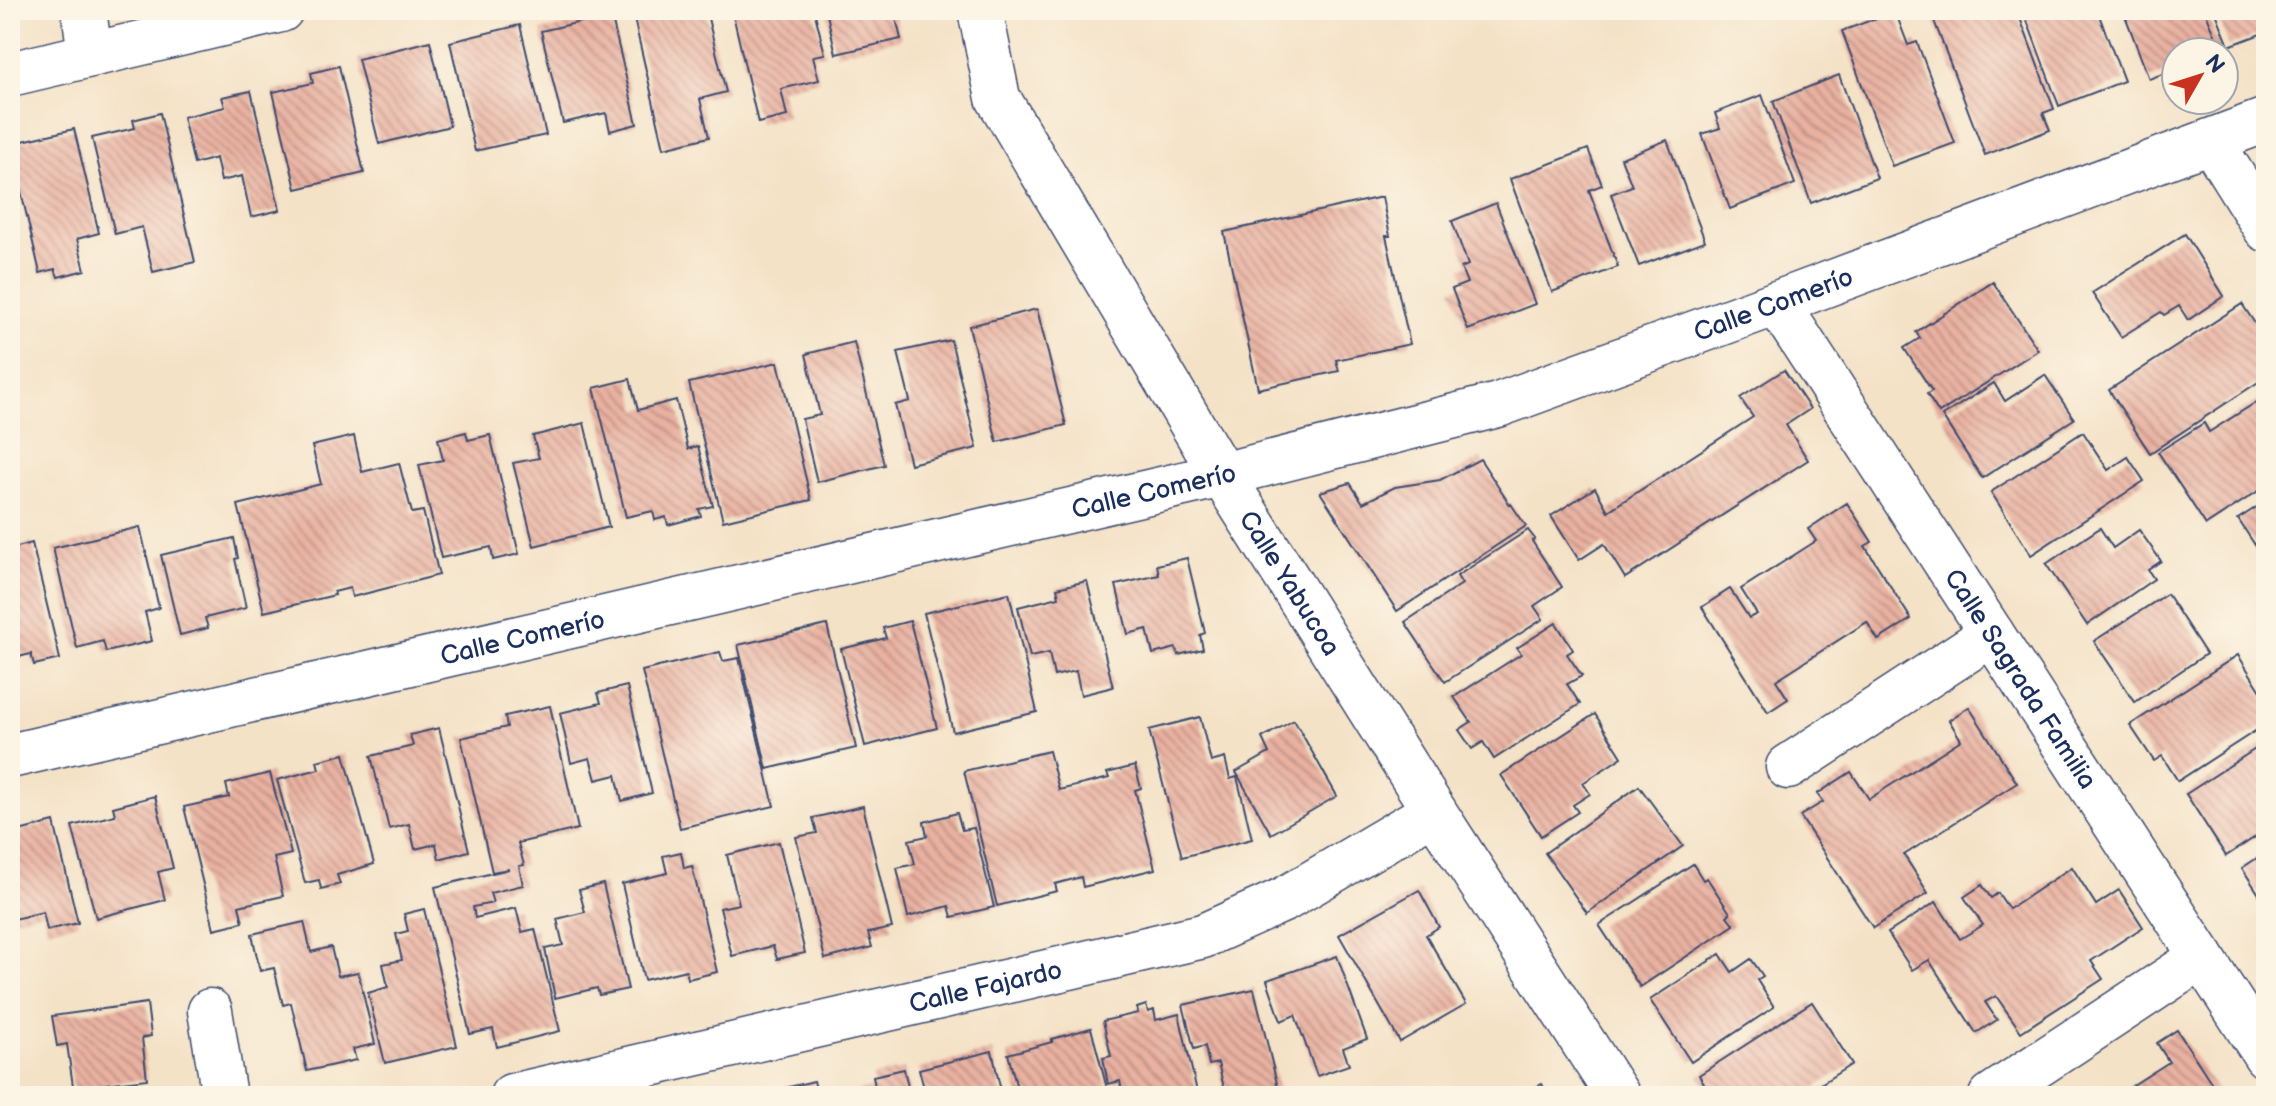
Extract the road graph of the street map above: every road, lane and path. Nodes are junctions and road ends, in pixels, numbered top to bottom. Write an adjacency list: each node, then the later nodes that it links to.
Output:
1 (84, 10): 4 (street)
2 (281, 10): 4 (street)
3 (980, 10): 10 (street, Calle Yabucoa)
4 (90, 55): 5 (street)
5 (10, 74)
6 (2266, 120): 7 (street, Calle Comerío)
7 (2211, 141): 8 (street); 9 (street, Calle Comerío)
8 (2266, 229)
9 (1777, 303): 10 (street, Calle Comerío); 11 (street, Calle Sagrada Familia)
10 (1222, 475): 12 (street, Calle Comerío); 14 (street, Calle Yabucoa)
11 (1992, 634): 13 (street); 15 (street, Calle Sagrada Familia)
12 (10, 756)
13 (1788, 767)
14 (1434, 811): 19 (street, Calle Fajardo); 20 (street, Calle Yabucoa)
15 (2202, 957): 17 (street, Calle Sagrada Familia); 21 (street)
16 (210, 1011): 18 (street)
17 (2266, 1056)
18 (224, 1096)
19 (512, 1096)
20 (1618, 1096)
21 (1991, 1096)

